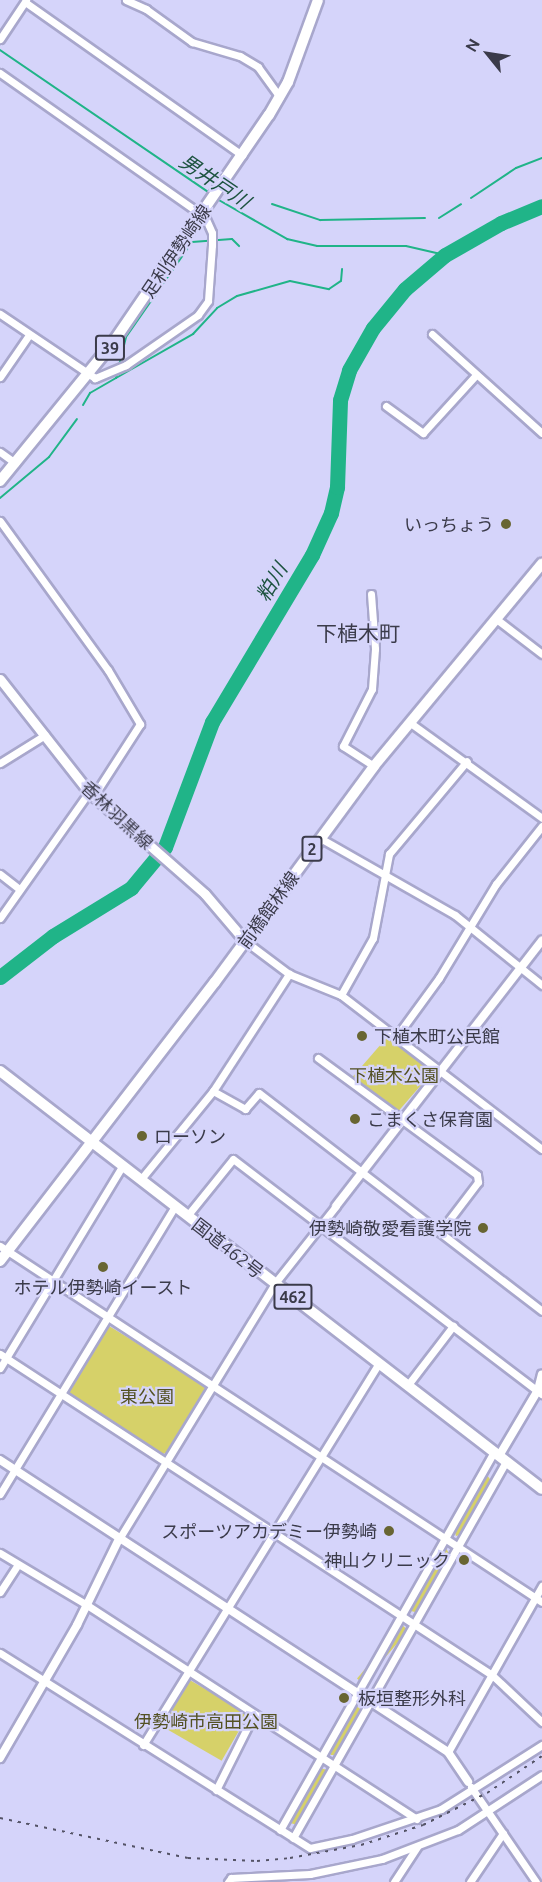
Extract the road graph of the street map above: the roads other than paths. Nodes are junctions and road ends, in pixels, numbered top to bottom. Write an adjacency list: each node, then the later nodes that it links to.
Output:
1 (126, 0): 7 (street)
2 (318, 0): 7 (main road, 足利伊勢崎線 / 39)
3 (26, 1): 4 (street); 8 (street)
4 (3, 29): 5 (street)
5 (0, 39)
6 (0, 73): 9 (street)
7 (280, 97): 8 (main road, 足利伊勢崎線 / 39)
8 (242, 155): 9 (main road, 足利伊勢崎線 / 39)
9 (203, 209): 14 (main road, 足利伊勢崎線 / 39); 14 (street)
10 (0, 314): 12 (street)
11 (432, 334): 13 (street)
12 (29, 335): 14 (street); 15 (street)
13 (476, 375): 16 (street); 17 (street)
14 (88, 376): 19 (main road, 足利伊勢崎線 / 39)
15 (0, 377)
16 (386, 406)
17 (542, 433)
18 (0, 452): 19 (street)
19 (15, 463): 20 (main road, 足利伊勢崎線 / 39)
20 (0, 481)
21 (0, 521): 32 (street)
22 (542, 564): 24 (main road, 前橋館林線 / 2)
23 (371, 594): 31 (street)
24 (495, 618): 25 (street); 27 (main road, 前橋館林線 / 2)
25 (542, 654)
26 (0, 679): 28 (main road, 香林羽黒線)
27 (409, 722): 29 (street); 31 (main road, 前橋館林線 / 2)
28 (45, 735): 30 (street); 32 (main road, 香林羽黒線)
29 (467, 761): 33 (street); 36 (street)
30 (0, 763)
31 (374, 766): 35 (main road, 前橋館林線 / 2)
32 (91, 795): 38 (street); 42 (main road, 香林羽黒線)
33 (542, 818)
34 (542, 826): 40 (street)
35 (321, 838): 36 (street); 42 (main road, 前橋館林線 / 2)
36 (384, 873): 40 (street); 46 (street)
37 (0, 874): 38 (street)
38 (19, 889): 39 (street)
39 (0, 918)
40 (471, 927): 43 (street); 47 (street)
41 (542, 940): 43 (street)
42 (245, 941): 44 (street); 53 (main road, 前橋館林線 / 2)
43 (520, 968): 45 (street); 50 (street)
44 (288, 974): 46 (street); 51 (street)
45 (542, 985)
46 (341, 995): 47 (street)
47 (396, 1037): 50 (street)
48 (318, 1058): 52 (street)
49 (0, 1071): 53 (main road, 国道462号 / 462)
50 (440, 1071): 52 (street); 54 (street)
51 (213, 1091): 56 (street); 57 (street)
52 (402, 1120): 56 (street); 62 (street)
53 (92, 1142): 55 (main road, 国道462号 / 462); 63 (main road, 前橋館林線 / 2)
54 (542, 1149)
55 (123, 1165): 57 (main road, 国道462号 / 462); 64 (street)
56 (362, 1172): 59 (street); 62 (street)
57 (141, 1179): 58 (main road, 国道462号 / 462)
58 (175, 1206): 60 (main road, 国道462号 / 462); 67 (street)
59 (336, 1206): 61 (street)
60 (187, 1216): 61 (street); 65 (main road, 国道462号 / 462)
61 (321, 1225): 65 (street); 68 (street)
62 (440, 1233): 66 (street)
63 (2, 1253): 64 (street)
64 (52, 1282): 67 (street); 69 (street)
65 (275, 1283): 70 (main road, 国道462号 / 462); 73 (street)
66 (542, 1311)
67 (106, 1316): 73 (street); 76 (street)
68 (453, 1326): 74 (street); 75 (street)
69 (3, 1356): 71 (street); 76 (street)
70 (378, 1364): 74 (main road, 国道462号 / 462); 78 (street)
71 (0, 1368)
72 (542, 1374): 75 (street)
73 (213, 1386): 78 (street); 80 (street)
74 (407, 1386): 77 (main road, 国道462号 / 462)
75 (540, 1392): 77 (street)
76 (60, 1393): 80 (street); 81 (street)
77 (499, 1457): 82 (main road, 国道462号 / 462); 86 (street); 87 (street)
78 (320, 1458): 84 (street); 86 (street)
79 (0, 1460): 81 (street)
80 (166, 1462): 84 (street); 85 (street)
81 (15, 1469): 83 (street); 85 (street)
82 (542, 1490)
83 (0, 1494)
84 (274, 1533): 94 (street); 95 (street)
85 (119, 1539): 93 (street); 94 (street)
86 (446, 1539): 87 (street); 95 (street)
87 (459, 1547): 92 (street); 96 (street)
88 (0, 1553): 89 (street)
89 (18, 1564): 91 (street); 93 (street)
90 (542, 1586): 92 (street)
91 (0, 1592)
92 (539, 1599): 99 (street)
93 (87, 1605): 98 (street); 100 (street)
94 (227, 1609): 98 (street); 101 (street)
95 (401, 1615): 96 (street); 101 (street)
96 (415, 1624): 99 (street); 102 (street)
97 (0, 1653): 100 (street)
98 (188, 1672): 103 (street); 105 (street)
99 (492, 1675): 104 (street); 107 (street)
100 (43, 1679): 105 (street); 108 (street)
101 (357, 1694): 102 (street); 109 (street)
102 (371, 1702): 107 (street); 110 (street)
103 (254, 1714): 109 (street); 113 (street)
104 (542, 1722)
105 (143, 1744): 113 (street)
106 (542, 1745): 114 (street)
107 (448, 1752): 112 (street)
108 (0, 1758)
109 (320, 1758): 110 (street); 117 (street)
110 (334, 1767): 116 (street); 119 (street)
111 (542, 1775): 115 (street)
112 (468, 1782): 114 (street)
113 (216, 1790): 117 (street)
114 (473, 1791): 115 (street); 116 (street)
115 (487, 1813): 118 (street); 120 (street)
116 (417, 1819): 119 (street)
117 (280, 1830): 119 (street)
118 (503, 1833): 125 (street); 126 (street)
119 (293, 1838)
120 (417, 1847): 121 (street); 124 (street)
121 (284, 1878): 122 (street); 123 (street)
122 (228, 1882)
123 (292, 1882)
124 (394, 1882)
125 (470, 1882)
126 (536, 1882)

